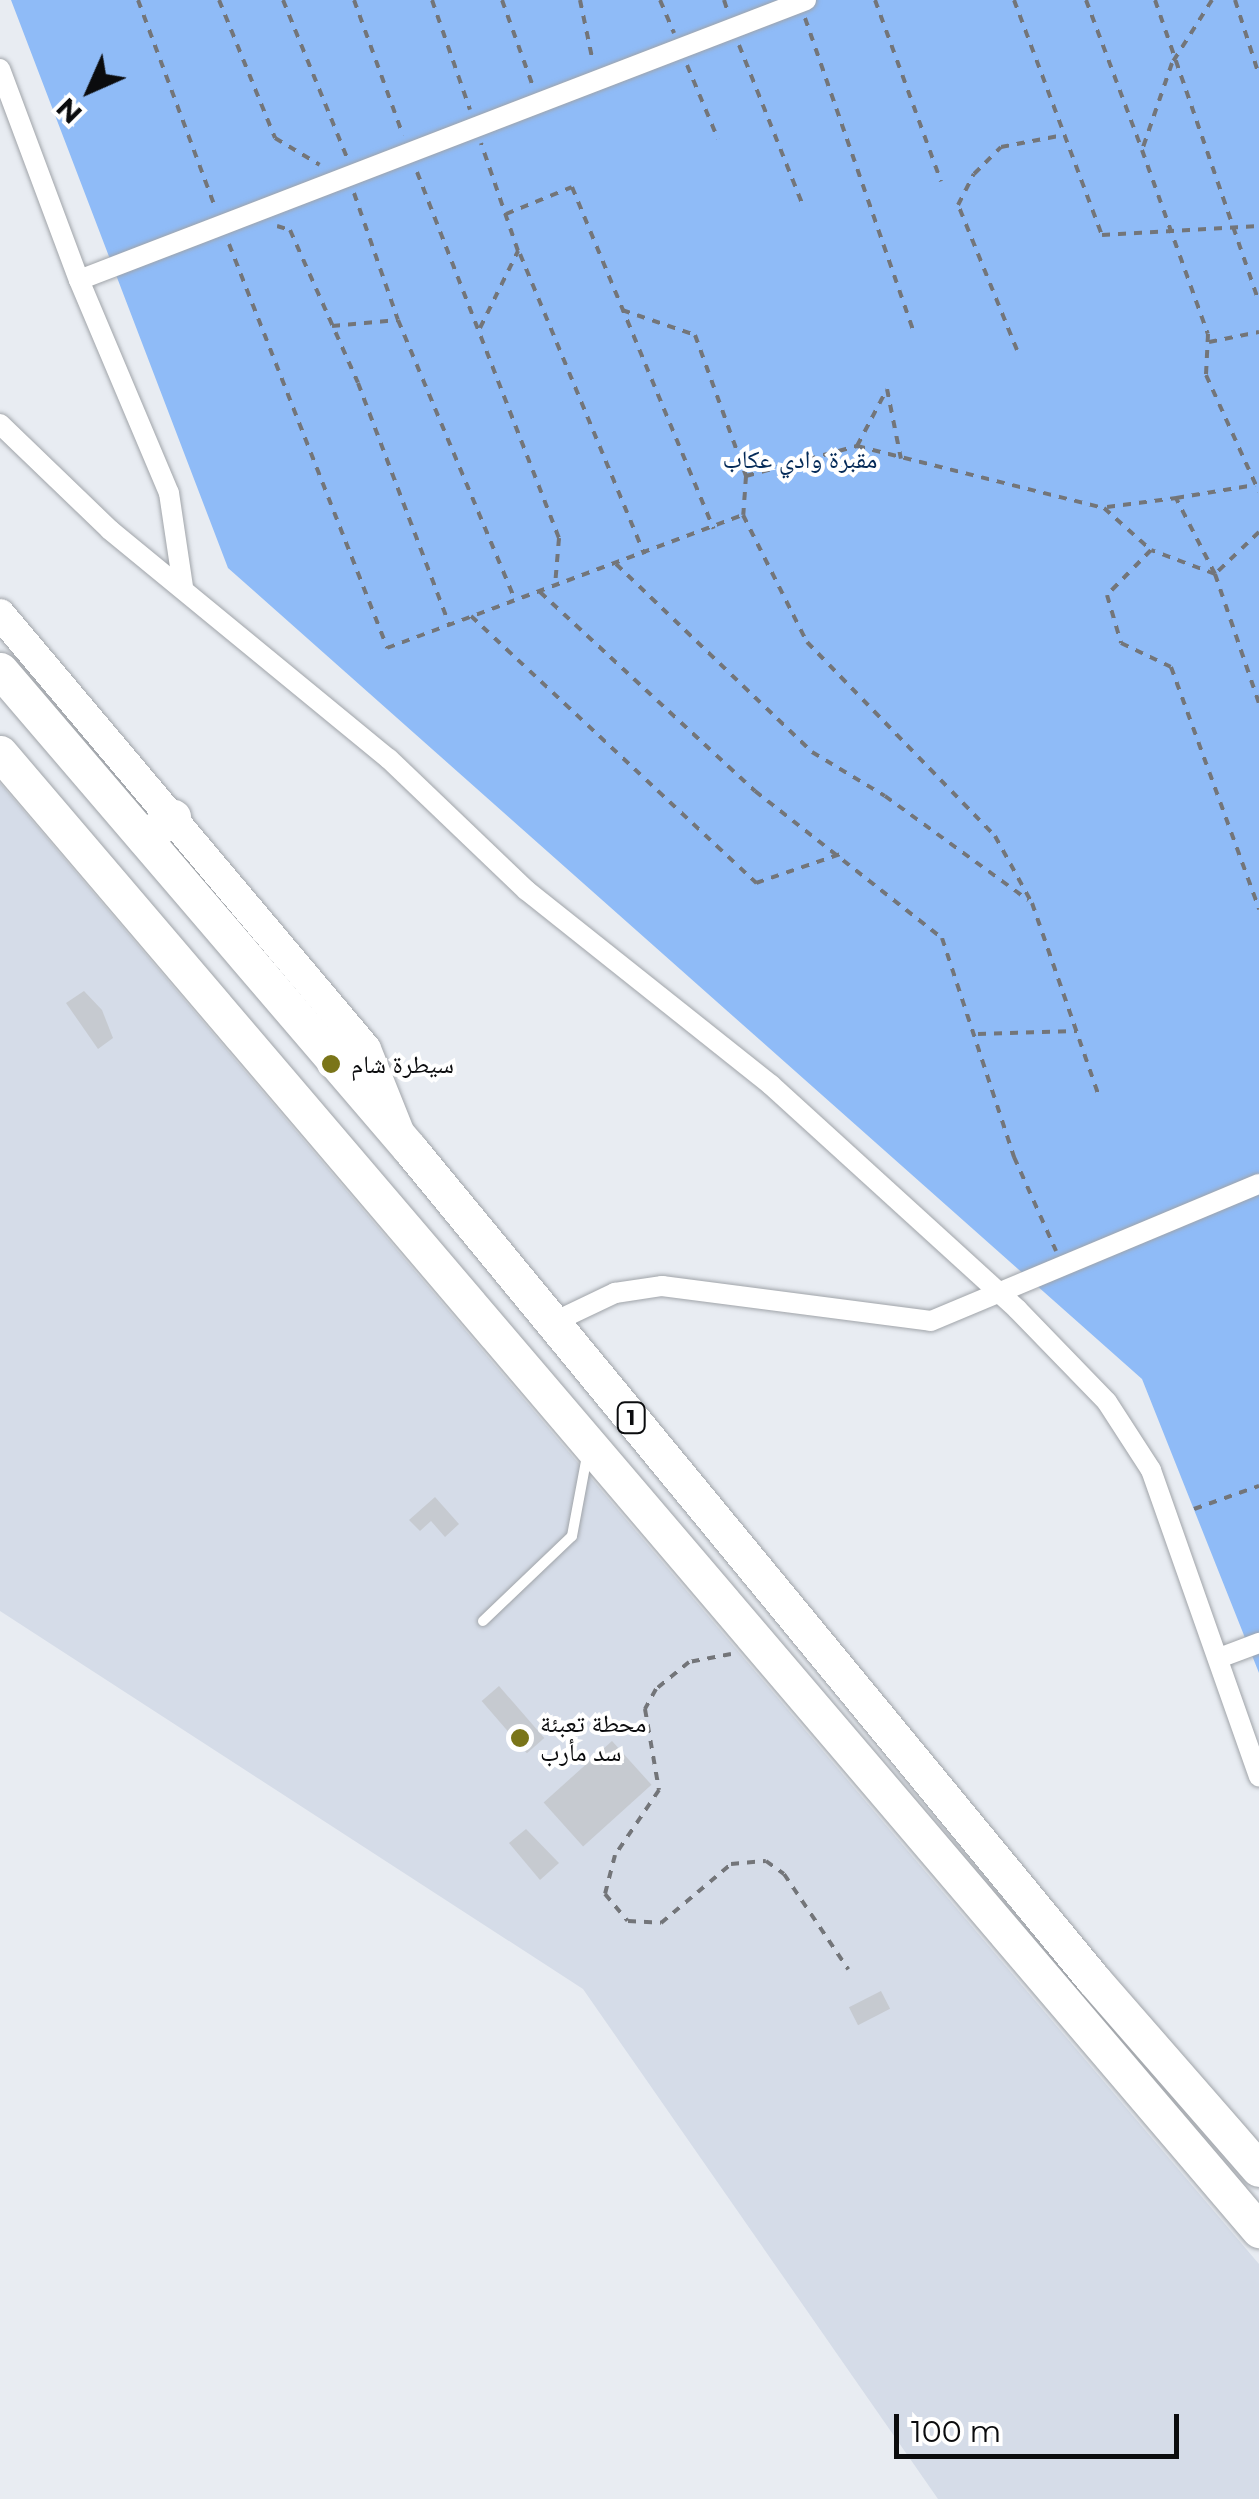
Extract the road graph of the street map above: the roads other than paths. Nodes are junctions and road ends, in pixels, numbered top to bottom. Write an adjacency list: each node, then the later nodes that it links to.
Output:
1 (803, 1): 3 (street)
2 (0, 69): 3 (street)
3 (79, 280): 5 (street)
4 (0, 424): 5 (street)
5 (183, 586): 14 (street)
6 (0, 614): 10 (main road)
7 (0, 670): 8 (highway, 1)
8 (56, 736): 9 (highway); 11 (highway, 1)
9 (5, 769): 16 (highway, 1)
10 (173, 817): 11 (highway); 12 (main road)
11 (144, 838): 12 (highway, 1)
12 (410, 1149): 15 (highway, 1)
13 (1259, 1184): 14 (street)
14 (1002, 1296): 15 (street); 19 (street)
15 (552, 1323): 21 (highway, 1)
16 (588, 1445): 17 (lane); 22 (highway, 1)
17 (484, 1621)
18 (1259, 1643): 19 (street)
19 (1219, 1658): 20 (street)
20 (1259, 1777)
21 (1252, 2149)
22 (1259, 2230)

